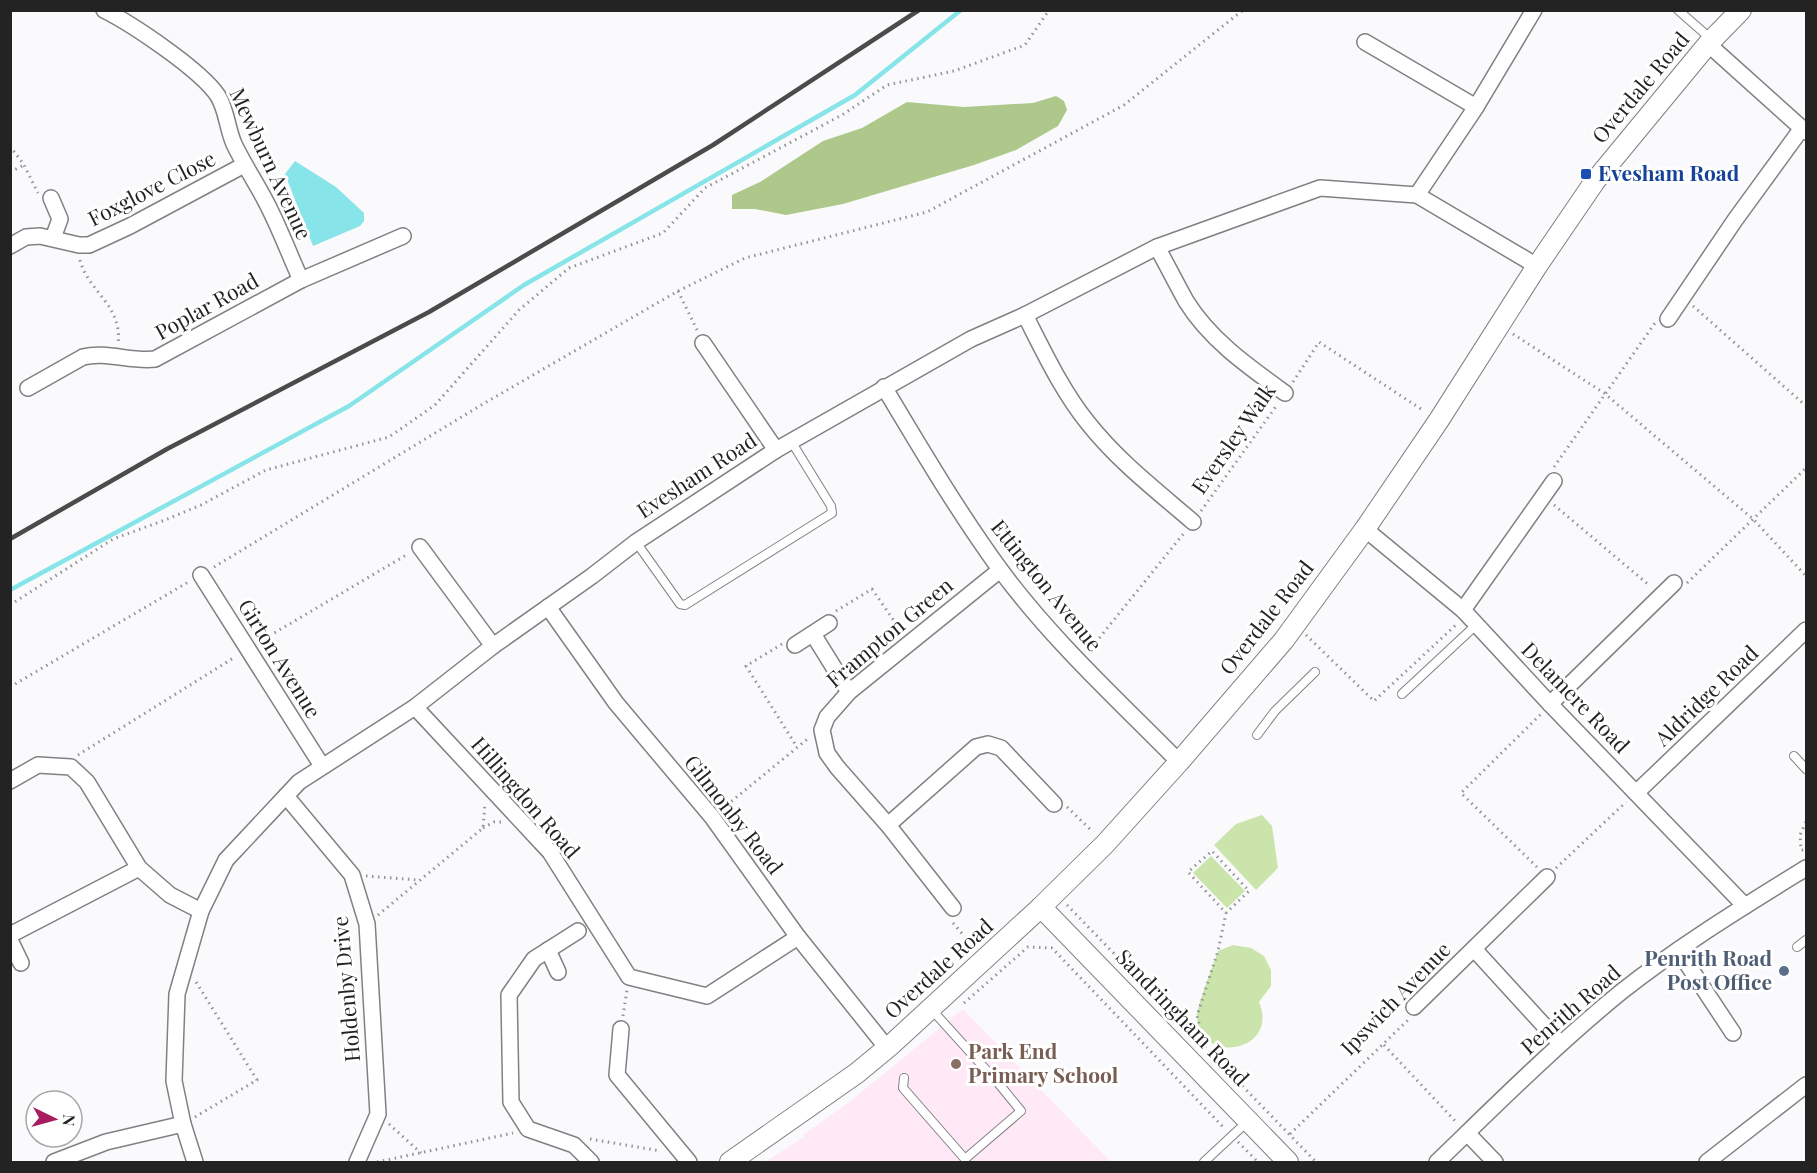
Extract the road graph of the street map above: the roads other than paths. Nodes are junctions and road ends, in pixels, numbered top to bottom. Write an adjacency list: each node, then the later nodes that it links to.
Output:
1 (104, 10): 9 (street, Mewburn Avenue)
2 (1534, 10): 7 (street)
3 (1678, 10): 6 (lane)
4 (1741, 10): 6 (street, Overdale Road)
5 (1365, 42): 7 (street)
6 (1710, 42): 8 (street); 16 (street, Overdale Road)
7 (1476, 107): 10 (street)
8 (1804, 130): 19 (street)
9 (244, 165): 13 (street, Foxglove Close); 17 (street, Mewburn Avenue)
10 (1417, 195): 15 (street, Evesham Road); 16 (street, Evesham Road)
11 (52, 200): 13 (street)
12 (403, 236): 17 (street, Poplar Road)
13 (53, 238): 14 (street, Foxglove Close)
14 (10, 246)
15 (1157, 247): 18 (street, Evesham Road); 23 (street)
16 (1537, 266): 28 (street, Overdale Road)
17 (301, 280): 22 (street, Poplar Road)
18 (1025, 315): 21 (street, Evesham Road); 27 (street)
19 (1668, 319)
20 (703, 343): 25 (street)
21 (885, 387): 24 (street, Evesham Road); 31 (street, Ettington Avenue)
22 (28, 388)
23 (1286, 393)
24 (791, 441): 25 (street, Evesham Road); 29 (lane)
25 (776, 450): 29 (street, Evesham Road)
26 (1554, 481): 35 (street)
27 (1193, 522)
28 (1365, 529): 35 (street, Delamere Road); 49 (street, Overdale Road)
29 (636, 542): 34 (street, Evesham Road)
30 (420, 547): 41 (street)
31 (1000, 570): 43 (street, Frampton Green); 49 (street, Ettington Avenue)
32 (201, 574): 50 (street, Girton Avenue)
33 (1674, 583): 45 (street)
34 (548, 607): 41 (street, Evesham Road); 66 (street, Gilmonby Road)
35 (1463, 610): 37 (street, Delamere Road)
36 (829, 623): 39 (street)
37 (1476, 625): 44 (lane); 45 (street, Delamere Road)
38 (1806, 630): 53 (street, Aldridge Road)
39 (813, 634): 40 (street); 43 (street)
40 (795, 645)
41 (493, 646): 46 (street, Evesham Road)
42 (1315, 672): 47 (lane)
43 (849, 692): 56 (street, Frampton Green)
44 (1402, 694)
45 (1550, 704): 53 (street, Delamere Road)
46 (415, 707): 50 (street, Evesham Road); 66 (street, Hillingdon Road)
47 (1257, 735)
48 (1794, 756): 51 (lane)
49 (1179, 762): 61 (street, Overdale Road)
50 (322, 766): 54 (street, Evesham Road)
51 (1806, 769)
52 (10, 782): 57 (street)
53 (1636, 793): 60 (street, Delamere Road)
54 (286, 796): 63 (street, Evesham Road); 90 (street, Holdenby Drive)
55 (1054, 804): 56 (street)
56 (888, 825): 62 (street, Frampton Green)
57 (139, 868): 63 (street); 65 (street)
58 (1806, 868): 60 (street, Penrith Road)
59 (1547, 877): 70 (street, Ipswich Avenue)
60 (1746, 906): 72 (street, Penrith Road)
61 (1041, 907): 76 (street, Overdale Road); 83 (street, Sandringham Road)
62 (953, 909)
63 (201, 911): 84 (street, Evesham Road)
64 (578, 931): 71 (street)
65 (10, 935)
66 (798, 937): 80 (street, Gilmonby Road)
67 (10, 940): 73 (street)
68 (1806, 940): 69 (lane)
69 (1797, 947)
70 (1474, 949): 75 (street, Ipswich Avenue); 79 (street)
71 (548, 950): 74 (street); 91 (street)
72 (1678, 950): 78 (street); 79 (street, Penrith Road)
73 (21, 963)
74 (558, 972)
75 (1414, 1007)
76 (936, 1016): 80 (street, Overdale Road); 81 (lane)
77 (621, 1029): 87 (street)
78 (1733, 1033)
79 (1560, 1043): 85 (street, Penrith Road)
80 (887, 1048): 92 (street, Overdale Road)
81 (904, 1078)
82 (1806, 1085): 96 (street)
83 (1248, 1121): 86 (street, Sandringham Road); 93 (lane)
84 (183, 1124): 88 (street); 89 (street, Evesham Road)
85 (1467, 1133): 94 (street, Penrith Road); 95 (street)
86 (1281, 1156)
87 (685, 1158)
88 (54, 1162)
89 (195, 1162)
90 (357, 1162)
91 (591, 1162)
92 (730, 1162)
93 (1204, 1162)
94 (1437, 1162)
95 (1495, 1162)
96 (1707, 1162)

